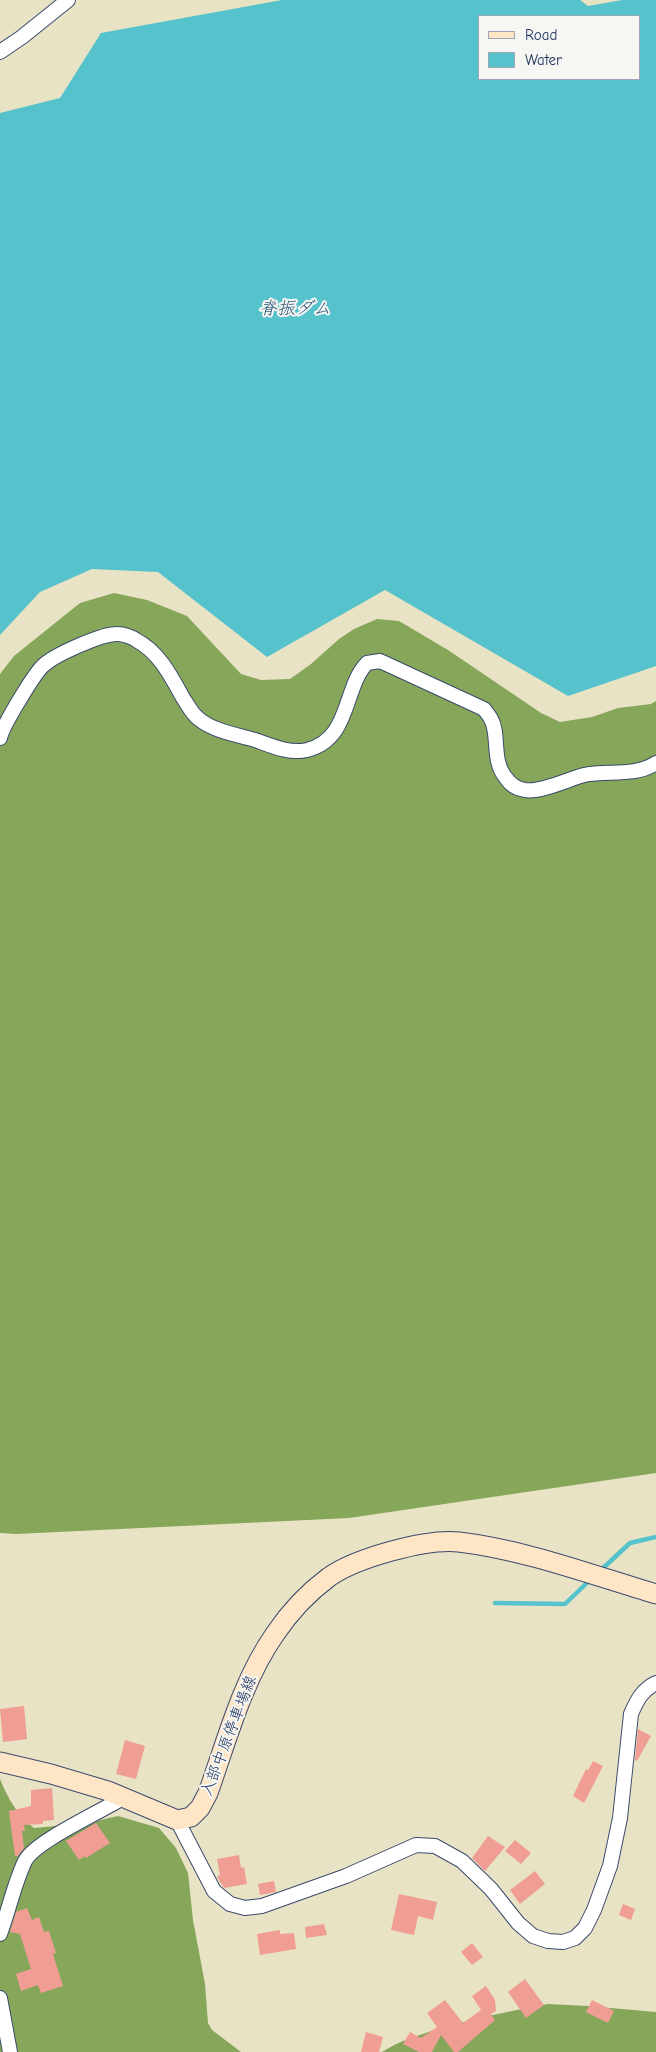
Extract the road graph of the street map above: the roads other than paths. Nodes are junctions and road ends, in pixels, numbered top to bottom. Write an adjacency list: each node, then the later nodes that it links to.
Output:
1 (68, 0): 2 (street)
2 (0, 52)
3 (0, 738): 4 (street)
4 (656, 763)
5 (651, 1593): 9 (main road, 入部中原停車場線)
6 (656, 1683): 9 (street)
7 (0, 1762): 8 (main road)
8 (124, 1797): 9 (main road); 10 (street)
9 (177, 1820)
10 (0, 1934)
11 (0, 1998): 12 (street)
12 (10, 2052)

